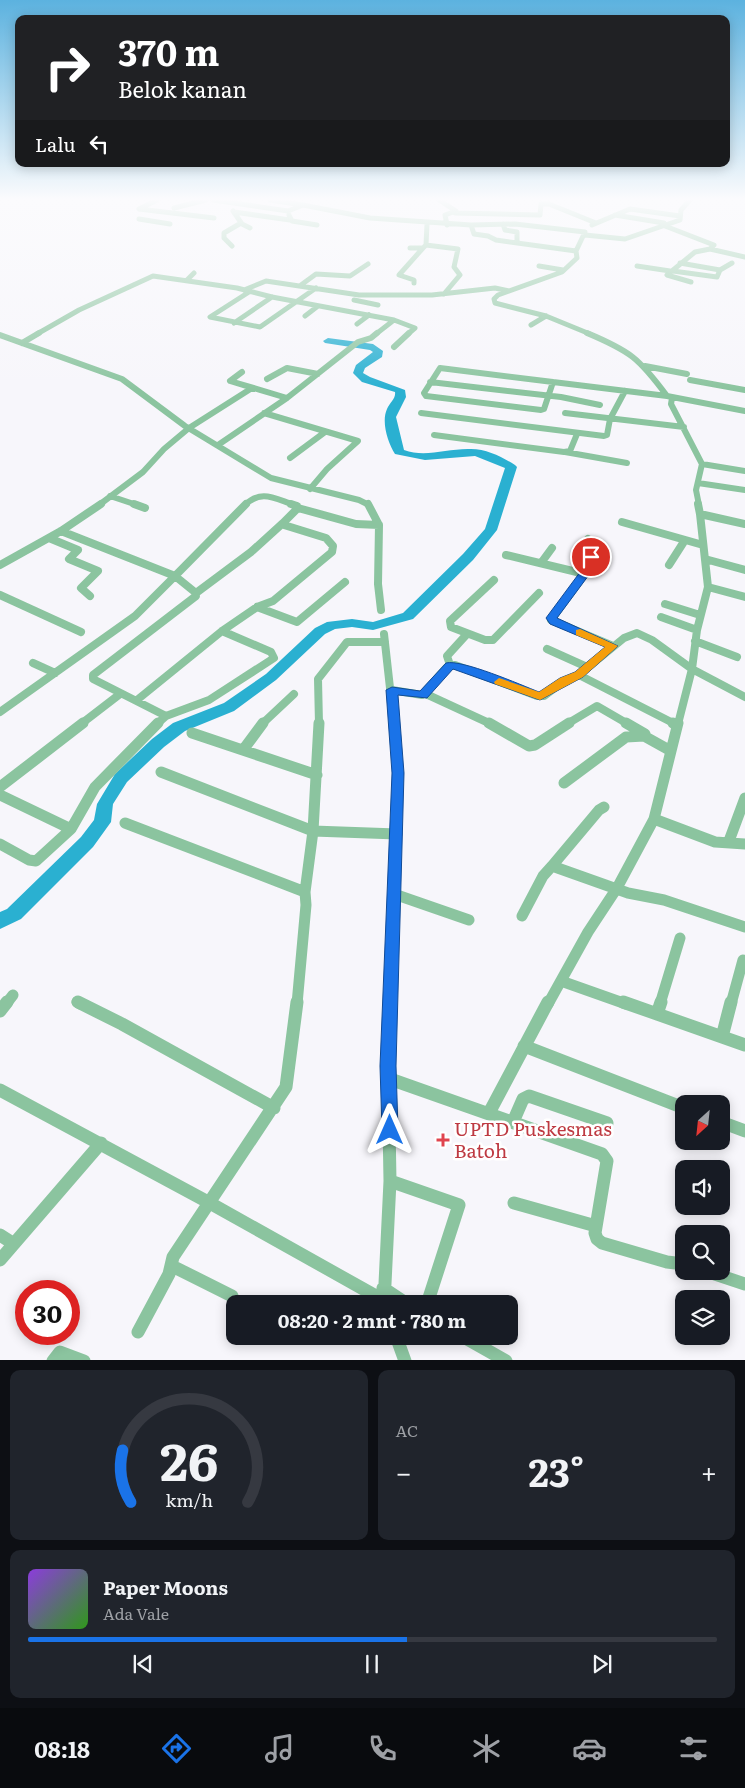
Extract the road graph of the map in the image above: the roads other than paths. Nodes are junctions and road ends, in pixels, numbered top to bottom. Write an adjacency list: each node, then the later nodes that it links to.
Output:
1 (409, 263): 16 (street)
2 (455, 263): 23 (street)
3 (571, 263): 10 (street)
4 (680, 263): 12 (street)
5 (683, 263): 11 (street)
6 (732, 263): 11 (street)
7 (368, 264): 17 (street)
8 (539, 266): 10 (street)
9 (637, 266): 12 (street)
10 (564, 270): 20 (street)
11 (720, 270): 12 (street)
12 (672, 271): 15 (street)
13 (194, 273): 14 (street)
14 (182, 279): 21 (street); 39 (street)
15 (691, 282)
16 (414, 283)
17 (301, 285): 18 (street); 21 (street)
18 (316, 288): 22 (street); 24 (street)
19 (285, 289): 22 (street)
20 (509, 290): 23 (street); 33 (street)
21 (247, 291): 25 (street); 35 (street)
22 (307, 293): 27 (street)
23 (444, 294): 24 (street)
24 (359, 295): 26 (street)
25 (272, 297): 27 (street); 35 (street)
26 (354, 300): 28 (street); 30 (street)
27 (295, 301): 29 (street); 35 (street)
28 (378, 305)
29 (318, 306): 30 (street); 32 (street)
30 (342, 310): 31 (street)
31 (369, 315): 34 (street); 36 (street)
32 (304, 316)
33 (546, 316): 37 (street); 42 (street)
34 (394, 320): 40 (street); 41 (street)
35 (234, 323)
36 (358, 324)
37 (531, 325)
38 (0, 335): 39 (street)
39 (22, 344): 60 (street)
40 (356, 344): 44 (street)
41 (394, 347)
42 (645, 366): 50 (street); 52 (street)
43 (242, 372): 48 (street)
44 (318, 374): 45 (street); 53 (street)
45 (267, 379)
46 (553, 381): 47 (street); 49 (street); 51 (street)
47 (430, 382): 51 (street); 51 (street)
48 (252, 388): 53 (street); 60 (street)
49 (625, 390): 52 (street); 59 (street)
50 (745, 390)
51 (548, 396): 54 (street)
52 (670, 397): 55 (street); 61 (street)
53 (287, 398): 56 (street)
54 (600, 405)
55 (745, 412)
56 (264, 413): 62 (street); 65 (street)
57 (421, 413): 63 (street)
58 (565, 413): 59 (street)
59 (610, 419): 61 (street); 63 (street)
60 (189, 428): 65 (street); 74 (street)
61 (684, 428): 69 (street)
62 (325, 432): 67 (street); 72 (street)
63 (577, 434): 66 (street)
64 (434, 436): 66 (street)
65 (218, 445): 72 (street)
66 (564, 452): 68 (street)
67 (290, 458)
68 (627, 463)
69 (702, 464): 70 (street); 71 (street)
70 (745, 471)
71 (698, 483): 73 (street); 77 (street)
72 (310, 489): 81 (street)
73 (745, 490)
74 (110, 496): 75 (street); 82 (street)
75 (146, 508)
76 (298, 508): 79 (street); 81 (street); 95 (street)
77 (700, 514): 80 (street); 86 (street)
78 (622, 522): 85 (street)
79 (283, 523): 99 (street); 106 (street)
80 (745, 524)
81 (379, 525): 107 (street)
82 (62, 531): 83 (street); 95 (street)
83 (49, 538): 91 (street); 101 (street)
84 (588, 539): 94 (street)
85 (685, 540): 86 (street); 92 (street)
86 (703, 545): 89 (street)
87 (552, 548): 90 (street)
88 (506, 555): 90 (street)
89 (705, 559): 93 (street); 98 (street)
90 (541, 563): 94 (street)
91 (0, 565)
92 (669, 565)
93 (745, 570)
94 (585, 574): 115 (street)
95 (175, 576): 99 (street); 122 (street)
96 (494, 580): 113 (street)
97 (345, 582): 106 (street)
98 (708, 587): 103 (street); 108 (street)
99 (196, 593): 125 (street)
100 (539, 593): 113 (street)
101 (90, 596)
102 (4, 597): 104 (street); 111 (street)
103 (745, 597)
104 (0, 604)
105 (665, 604): 108 (street)
106 (258, 606): 112 (street)
107 (381, 610)
108 (700, 615): 110 (street)
109 (661, 617): 110 (street)
110 (697, 630): 114 (street)
111 (81, 632)
112 (222, 632): 129 (street); 131 (street)
113 (467, 634): 119 (street)
114 (695, 642): 117 (street); 121 (street)
115 (613, 646): 120 (street); 121 (street)
116 (547, 649): 120 (street)
117 (737, 657)
118 (33, 663): 122 (street)
119 (450, 665): 123 (street); 127 (street)
120 (586, 667): 123 (street)
121 (692, 669): 128 (street); 132 (street)
122 (54, 673): 130 (street)
123 (579, 675): 132 (street)
124 (392, 690): 127 (street); 138 (street); 148 (street)
125 (120, 694): 129 (street); 140 (street)
126 (294, 694): 135 (street)
127 (426, 694): 134 (street)
128 (745, 697)
129 (137, 700): 131 (street)
130 (0, 712)
131 (166, 716): 146 (street)
132 (677, 724): 136 (street)
133 (192, 733): 135 (street)
134 (645, 734): 136 (street); 139 (street)
135 (243, 750): 138 (street)
136 (671, 751): 144 (street)
137 (160, 772): 147 (street)
138 (317, 775): 147 (street)
139 (564, 783)
140 (0, 787)
141 (0, 795): 146 (street)
142 (745, 798): 149 (street)
143 (604, 808): 152 (street)
144 (654, 819): 149 (street); 153 (street)
145 (125, 823): 154 (street)
146 (71, 828): 150 (street)
147 (313, 831): 148 (street); 154 (street)
148 (397, 834): 155 (street)
149 (729, 841): 151 (street)
150 (0, 844)
151 (745, 844)
152 (552, 866): 153 (street); 156 (street)
153 (617, 888): 158 (street); 161 (street)
154 (305, 892): 172 (street)
155 (394, 894): 157 (street); 169 (street)
156 (522, 916)
157 (469, 920)
158 (745, 928)
159 (680, 938): 165 (street)
160 (743, 960): 166 (street)
161 (561, 981): 165 (street); 168 (street)
162 (13, 995): 164 (street)
163 (77, 1002): 172 (street)
164 (0, 1011)
165 (657, 1014): 166 (street)
166 (722, 1037): 167 (street)
167 (745, 1045)
168 (524, 1046): 171 (street); 173 (street)
169 (390, 1079): 173 (street); 179 (street)
170 (0, 1090): 178 (street)
171 (675, 1105)
172 (274, 1108): 180 (street)
173 (489, 1113): 174 (street)
174 (513, 1122): 175 (street); 182 (street)
175 (608, 1123)
176 (730, 1125): 177 (street)
177 (745, 1131)
178 (101, 1143): 180 (street); 184 (street)
179 (390, 1181): 192 (street); 193 (street)
180 (208, 1202): 187 (street); 191 (street)
181 (514, 1203): 182 (street)
182 (596, 1226): 186 (street)
183 (0, 1235): 184 (street)
184 (14, 1244): 185 (street)
185 (0, 1260)
186 (675, 1263)
187 (172, 1266): 190 (street); 194 (street)
188 (730, 1279): 189 (street)
189 (745, 1284)
190 (230, 1295)
191 (380, 1295)
192 (384, 1295)
193 (430, 1295)
194 (138, 1332)
195 (399, 1345): 199 (street)
196 (478, 1345): 200 (street)
197 (52, 1360): 198 (street)
198 (84, 1360)
199 (405, 1360)
200 (506, 1360)

